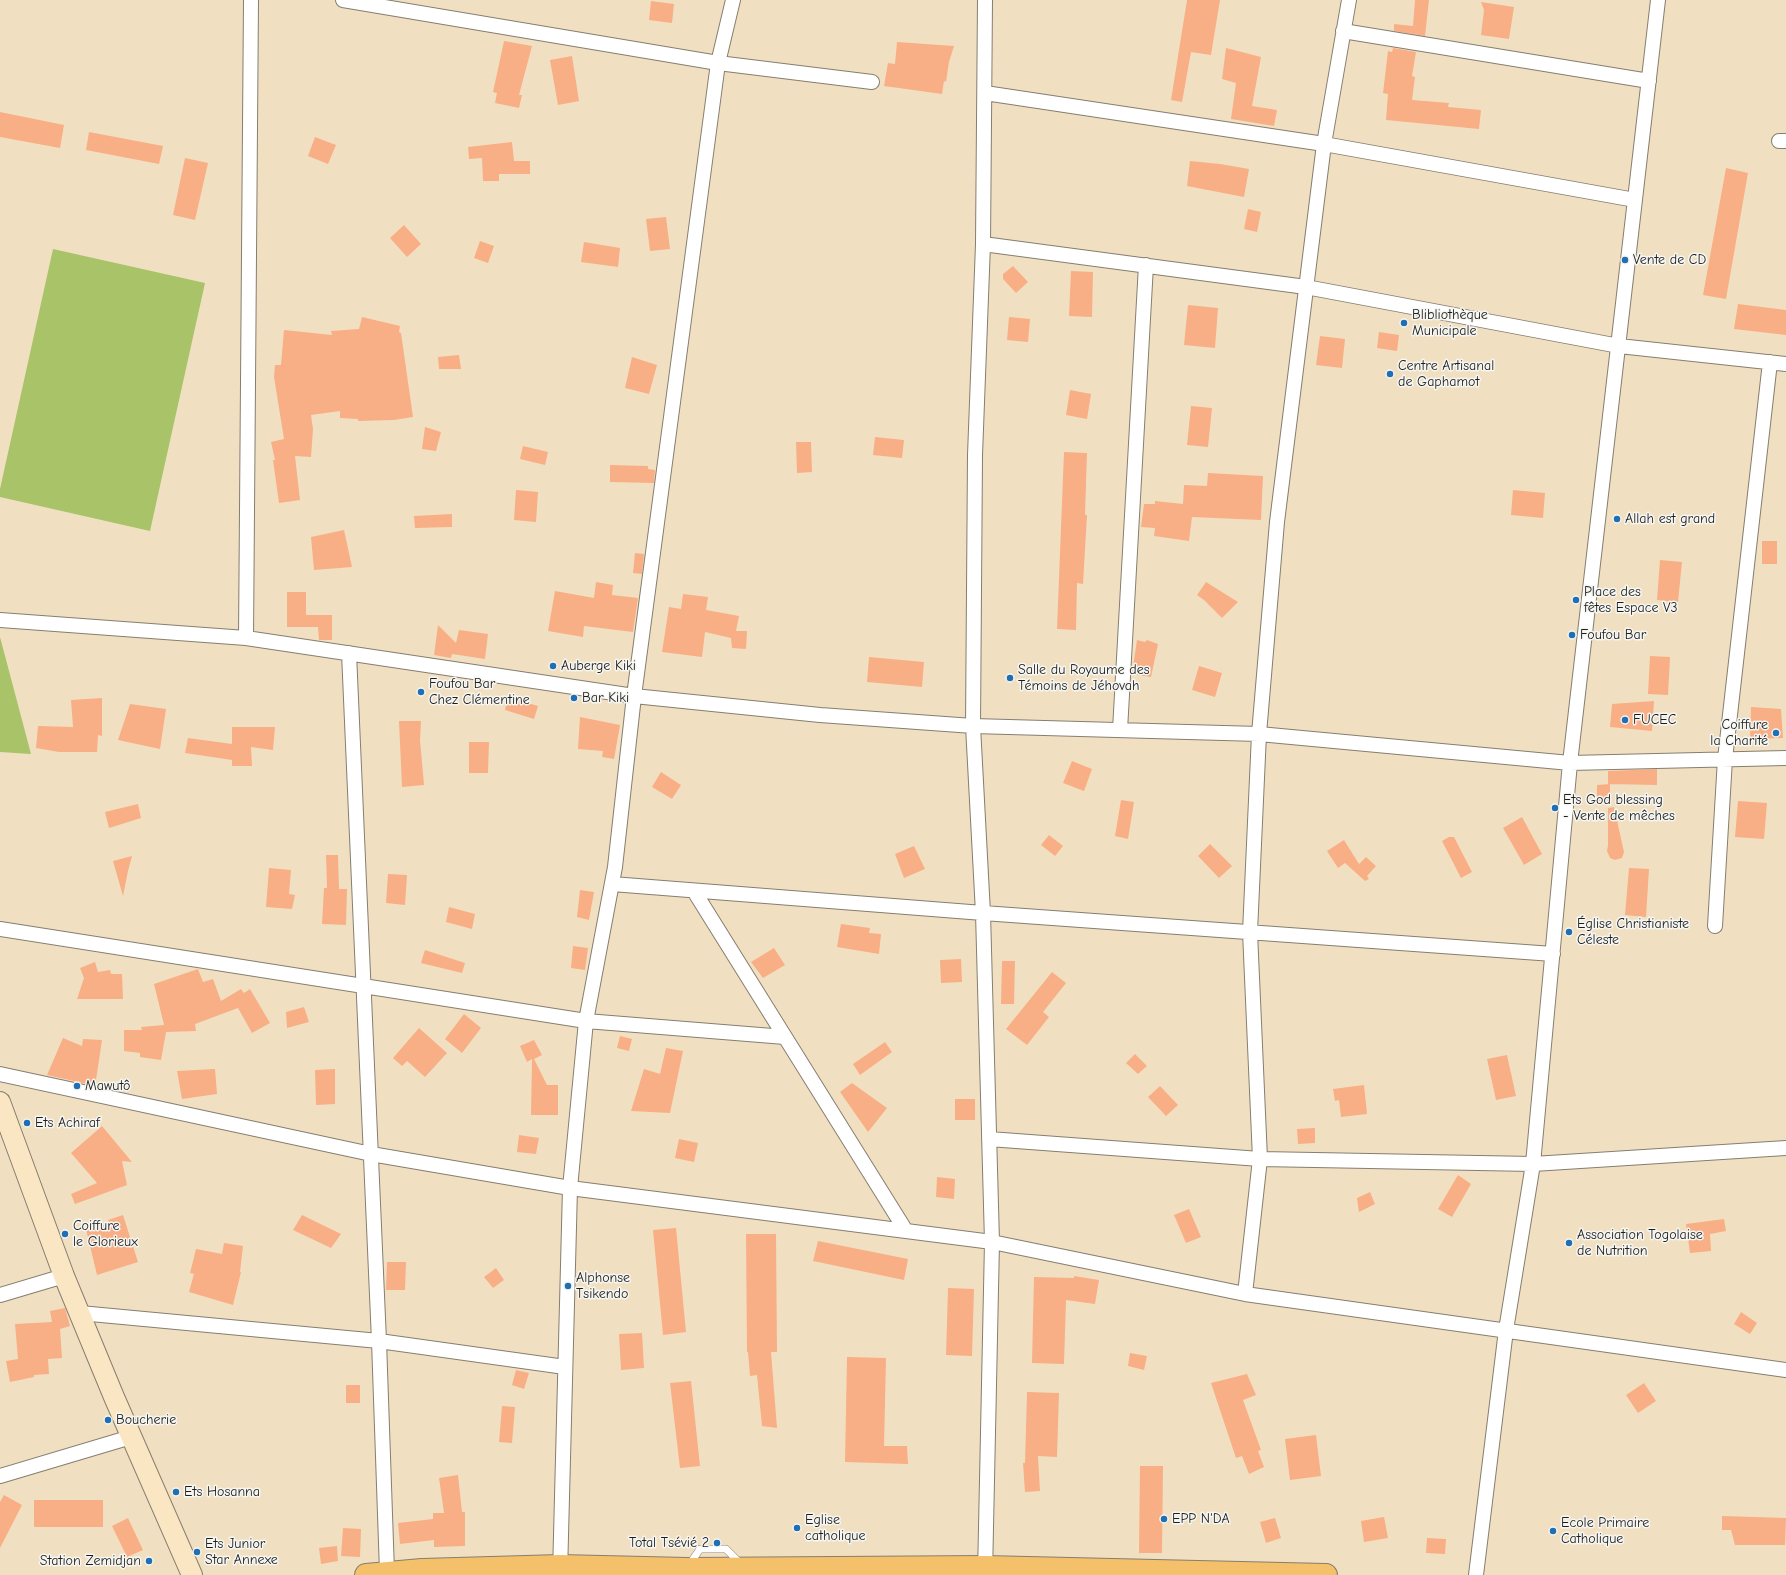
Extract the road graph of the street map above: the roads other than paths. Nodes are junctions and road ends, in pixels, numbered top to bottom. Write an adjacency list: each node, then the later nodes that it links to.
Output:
1 (251, 0): 21 (street)
2 (344, 0): 8 (street)
3 (733, 0): 8 (street)
4 (985, 0): 11 (street)
5 (1349, 0): 7 (street)
6 (1658, 0): 9 (street)
7 (1343, 31): 9 (street); 12 (street)
8 (718, 63): 10 (street); 23 (street)
9 (1649, 81): 13 (street)
10 (872, 82)
11 (985, 93): 12 (street); 14 (street)
12 (1324, 144): 13 (street); 16 (street)
13 (1635, 200): 17 (street)
14 (983, 244): 15 (street); 24 (street)
15 (1146, 265): 16 (street); 25 (street)
16 (1306, 288): 17 (street); 26 (street)
17 (1618, 346): 18 (street); 29 (street)
18 (1770, 362): 19 (street); 28 (street)
19 (1786, 364)
20 (0, 620): 21 (street)
21 (246, 638): 22 (street)
22 (349, 653): 23 (street); 37 (street)
23 (634, 696): 24 (street); 30 (street)
24 (973, 726): 25 (street); 32 (street)
25 (1120, 730): 26 (street)
26 (1259, 734): 29 (street); 35 (street)
27 (1786, 758): 28 (street)
28 (1725, 759): 29 (street); 33 (street)
29 (1570, 763): 36 (street)
30 (612, 884): 31 (street); 38 (street)
31 (694, 890): 32 (street); 39 (street)
32 (983, 914): 35 (street); 42 (street)
33 (1715, 926)
34 (0, 929): 37 (street)
35 (1250, 932): 36 (street); 45 (street)
36 (1553, 954): 46 (street)
37 (364, 986): 38 (street); 44 (street)
38 (586, 1021): 39 (street); 47 (street)
39 (785, 1038): 48 (street)
40 (0, 1074): 44 (street)
41 (0, 1102): 50 (main road)
42 (989, 1139): 45 (street); 49 (street)
43 (1786, 1148): 46 (street)
44 (371, 1154): 47 (street); 55 (street)
45 (1260, 1159): 46 (street); 51 (street)
46 (1533, 1164): 54 (street)
47 (570, 1188): 48 (street); 56 (street)
48 (906, 1231): 49 (street)
49 (992, 1242): 51 (street); 62 (street)
50 (64, 1276): 52 (street); 53 (main road)
51 (1245, 1294): 54 (street)
52 (0, 1295)
53 (80, 1313): 55 (street); 58 (main road)
54 (1506, 1330): 57 (street); 66 (street)
55 (379, 1341): 56 (street); 63 (street)
56 (566, 1368): 60 (street)
57 (1786, 1370)
58 (132, 1437): 59 (street); 64 (main road)
59 (0, 1476)
60 (560, 1571): 61 (highway); 63 (highway)
61 (855, 1571): 62 (highway)
62 (985, 1571): 65 (highway)
63 (376, 1573)
64 (192, 1575)
65 (1326, 1575)
66 (1476, 1575)

